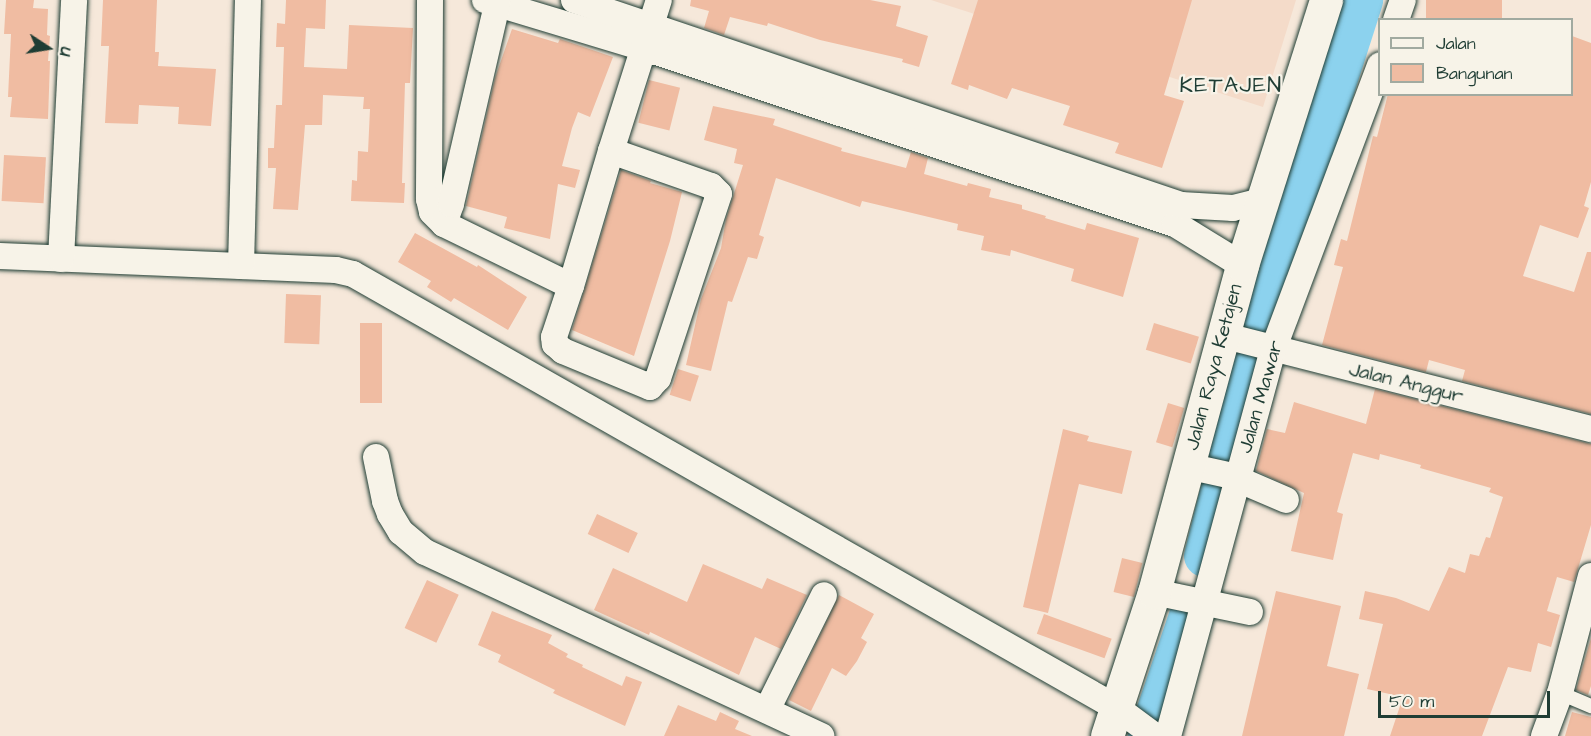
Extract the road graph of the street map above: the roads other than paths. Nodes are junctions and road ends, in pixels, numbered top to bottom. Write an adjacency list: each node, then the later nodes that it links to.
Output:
1 (74, 0): 18 (street)
2 (248, 0): 20 (street)
3 (429, 0): 16 (street)
4 (574, 0): 11 (street)
5 (659, 0): 11 (street)
6 (1326, 0): 14 (street, Jalan Raya Ketajen)
7 (1403, 0): 10 (street)
8 (491, 2): 9 (street); 16 (street)
9 (540, 8): 11 (street)
10 (1397, 18)
11 (647, 37): 13 (street); 15 (street)
12 (1378, 70): 23 (street, Jalan Mawar)
13 (611, 151): 21 (street); 21 (street)
14 (1262, 201): 15 (street); 19 (street, Jalan Raya Ketajen)
15 (1178, 214): 19 (street)
16 (444, 224): 21 (street)
17 (0, 256): 18 (street)
18 (61, 259): 20 (street)
19 (1242, 264): 22 (street, Jalan Raya Ketajen)
20 (241, 266): 36 (street)
21 (571, 286)
22 (1226, 336): 23 (street, Jalan Anggur); 26 (street, Jalan Raya Ketajen)
23 (1268, 348): 24 (street, Jalan Anggur); 27 (street, Jalan Mawar)
24 (1591, 429)
25 (376, 456): 35 (street)
26 (1193, 466): 27 (street); 31 (street, Jalan Raya Ketajen)
27 (1232, 478): 28 (street); 31 (street, Jalan Mawar)
28 (1286, 500)
29 (1591, 576): 33 (street)
30 (824, 595): 35 (street)
31 (1181, 597): 32 (street); 36 (street, Jalan Raya Ketajen); 39 (street, Jalan Mawar)
32 (1250, 612)
33 (1560, 693): 34 (lane); 40 (street)
34 (1591, 706)
35 (767, 710): 37 (street)
36 (1118, 721): 38 (street)
37 (821, 736)
38 (1155, 736)
39 (1168, 736)
40 (1544, 736)

